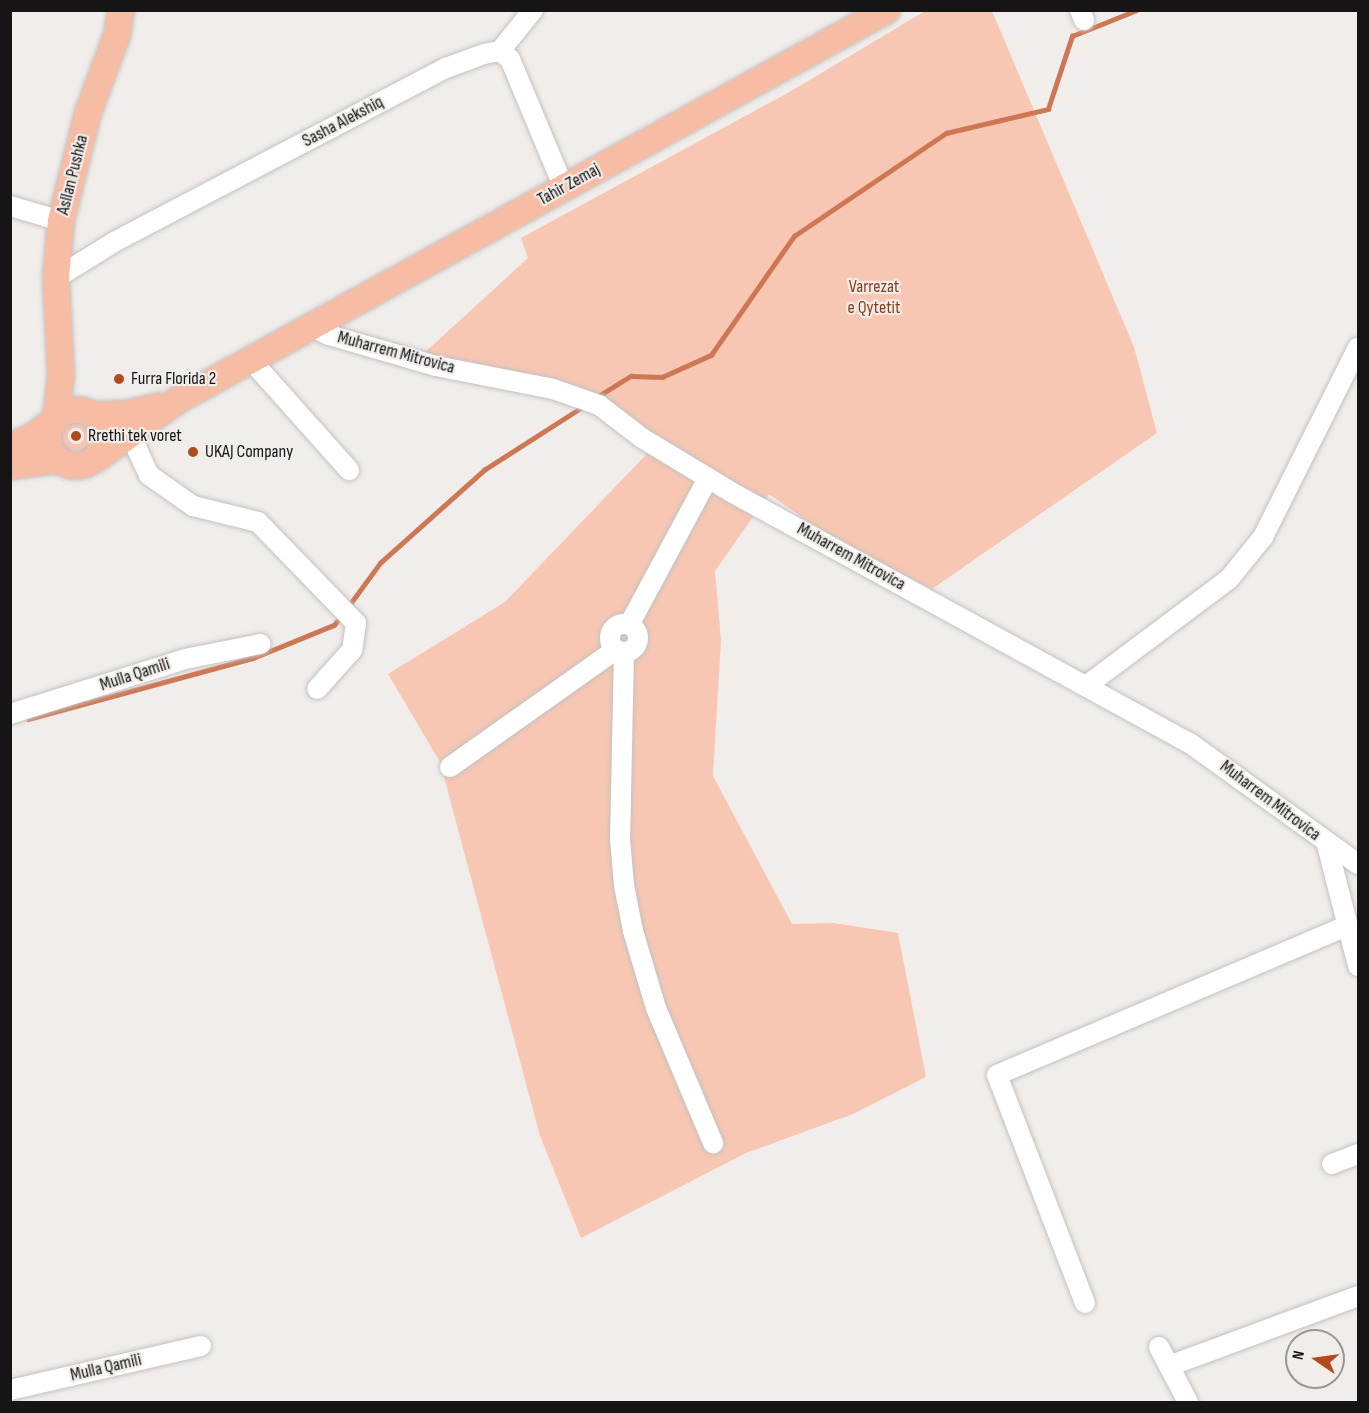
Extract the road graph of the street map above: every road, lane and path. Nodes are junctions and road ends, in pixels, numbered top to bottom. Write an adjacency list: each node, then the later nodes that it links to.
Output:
1 (120, 10): 7 (main road, Asllan Pushka)
2 (533, 10): 4 (street)
3 (887, 10): 5 (main road, Tahir Zemaj)
4 (500, 51): 5 (street); 8 (street, Sasha Alekshiq)
5 (564, 188): 9 (main road, Tahir Zemaj)
6 (10, 206): 7 (street)
7 (61, 221): 8 (main road, Asllan Pushka)
8 (56, 278): 10 (main road, Asllan Pushka)
9 (311, 326): 12 (main road, Tahir Zemaj); 22 (street, Muharrem Mitrovica)
10 (60, 345): 14 (main road, Asllan Pushka); 15 (main road, Asllan Pushka)
11 (1359, 347): 25 (street)
12 (250, 359): 13 (main road, Tahir Zemaj); 21 (street)
13 (178, 400): 14 (main road, Tahir Zemaj); 16 (main road, Tahir Zemaj)
14 (89, 413): 15 (main road); 18 (main road)
15 (54, 420): 17 (main road); 19 (main road)
16 (129, 432): 18 (main road, Tahir Zemaj); 26 (street)
17 (10, 447)
18 (96, 459): 19 (main road)
19 (58, 460): 20 (main road)
20 (10, 466)
21 (350, 470)
22 (708, 478): 24 (street); 25 (street, Muharrem Mitrovica)
23 (261, 644): 27 (street, Mulla Qamili)
24 (620, 651): 28 (street); 33 (street)
25 (1086, 686): 29 (street, Muharrem Mitrovica)
26 (317, 689)
27 (10, 714)
28 (450, 767)
29 (1327, 845): 30 (street, Muharrem Mitrovica); 31 (street)
30 (1359, 864)
31 (1348, 925): 32 (street); 37 (street)
32 (1359, 966)
33 (713, 1143)
34 (1359, 1154): 35 (street)
35 (1332, 1164)
36 (1359, 1296): 40 (street)
37 (1085, 1303)
38 (201, 1346): 41 (street, Mulla Qamili)
39 (1159, 1347): 40 (street)
40 (1169, 1366): 42 (street)
41 (10, 1390)
42 (1188, 1402)

